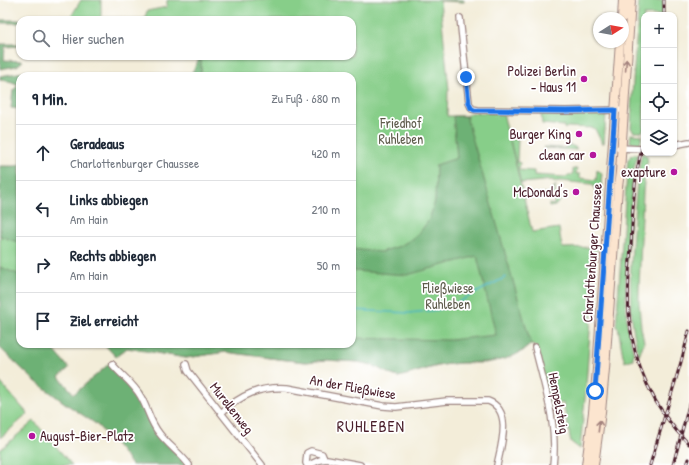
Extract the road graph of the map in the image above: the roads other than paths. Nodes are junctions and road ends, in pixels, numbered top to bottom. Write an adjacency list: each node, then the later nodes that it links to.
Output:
1 (623, 0): 3 (main road)
2 (630, 0): 6 (main road, Charlottenburger Chaussee, one-way to 2)
3 (622, 12)
4 (460, 18): 6 (street)
5 (620, 48): 6 (main road, Charlottenburger Chaussee)
6 (619, 110): 9 (main road, Charlottenburger Chaussee)
7 (689, 142): 8 (street)
8 (677, 144)
9 (617, 148): 10 (street); 22 (main road, Charlottenburger Chaussee); 23 (main road, Charlottenburger Chaussee, one-way to 9)
10 (641, 149)
11 (535, 347): 21 (street, Hempelsteig)
12 (112, 364): 16 (street)
13 (186, 364): 14 (street, Murellenweg)
14 (221, 412): 17 (street, Murellenweg); 20 (street, An der Fließwiese)
15 (324, 459): 18 (street); 18 (street); 19 (street)
16 (189, 465)
17 (262, 465)
18 (308, 465)
19 (360, 465)
20 (497, 465)
21 (554, 465)
22 (586, 465)
23 (594, 465)

